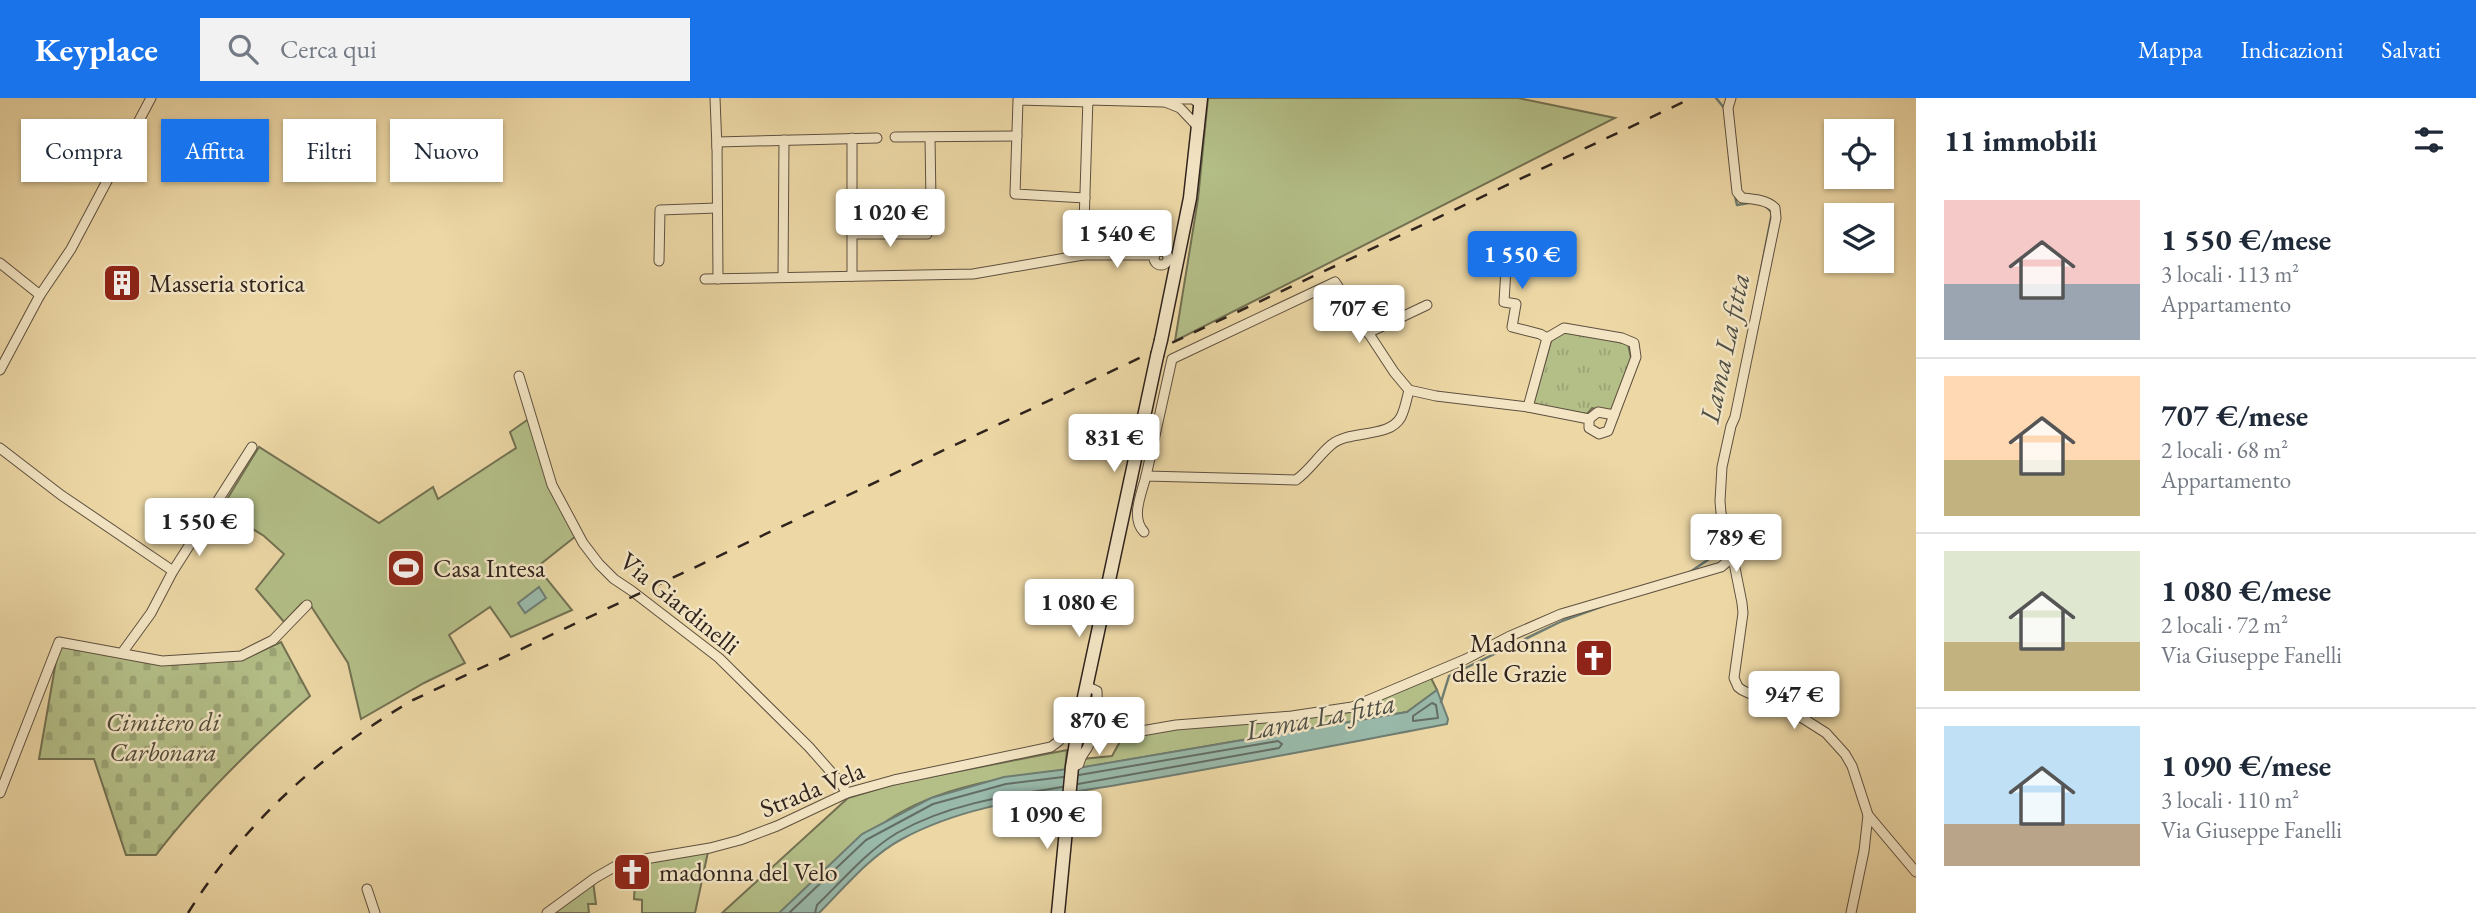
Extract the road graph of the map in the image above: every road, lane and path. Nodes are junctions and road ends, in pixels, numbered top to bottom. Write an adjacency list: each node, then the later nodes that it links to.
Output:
1 (150, 98): 31 (street)
2 (715, 98): 16 (street)
3 (1731, 98): 45 (street)
4 (1176, 99): 6 (street); 7 (street)
5 (1088, 100): 7 (street); 10 (street); 17 (street)
6 (1201, 101): 8 (street); 9 (main road)
7 (1163, 102): 8 (street)
8 (1180, 108): 9 (street)
9 (1199, 128): 51 (main road, bridge)
10 (1017, 136): 12 (street); 17 (street)
11 (895, 137): 12 (street)
12 (930, 137): 18 (street)
13 (852, 138): 14 (street); 15 (street); 20 (street)
14 (877, 138)
15 (784, 140): 16 (street); 28 (street)
16 (718, 142): 19 (street); 30 (street)
17 (1085, 198): 23 (street)
18 (931, 202)
19 (717, 208): 25 (street); 30 (street)
20 (852, 234): 21 (street); 27 (street)
21 (927, 234)
22 (1485, 249): 34 (street)
23 (1083, 255): 24 (street); 27 (street)
24 (1155, 255)
25 (659, 261)
26 (0, 263): 31 (street)
27 (852, 276): 28 (street)
28 (783, 277): 30 (street)
29 (705, 279): 30 (street)
30 (718, 279)
31 (40, 295): 35 (street)
32 (1427, 305): 33 (street)
33 (1368, 333): 37 (street); 43 (street)
34 (1547, 338): 38 (street); 39 (street)
35 (0, 370)
36 (519, 376): 56 (street, Via Giardinelli)
37 (1409, 390): 38 (street); 43 (street)
38 (1528, 407): 40 (street)
39 (1614, 415): 40 (street); 40 (street)
40 (1589, 419)
41 (252, 447): 47 (street)
42 (0, 448): 47 (street)
43 (1146, 475): 44 (street)
44 (1144, 532)
45 (1732, 553): 46 (street); 48 (street)
46 (1716, 569): 48 (street); 53 (street)
47 (173, 571): 50 (street)
48 (1737, 582): 57 (street)
49 (307, 605): 50 (street)
50 (122, 653): 55 (street)
51 (1086, 686): 52 (main road); 53 (street)
52 (1082, 706): 54 (main road); 56 (street, Strada Vela)
53 (1093, 723): 54 (street)
54 (1072, 767): 62 (main road)
55 (0, 793)
56 (847, 793): 61 (street, Strada Vela)
57 (1868, 815): 58 (street); 63 (street)
58 (1916, 872)
59 (367, 889): 60 (street)
60 (375, 913)
61 (547, 913)
62 (1058, 913)
63 (1851, 913)

